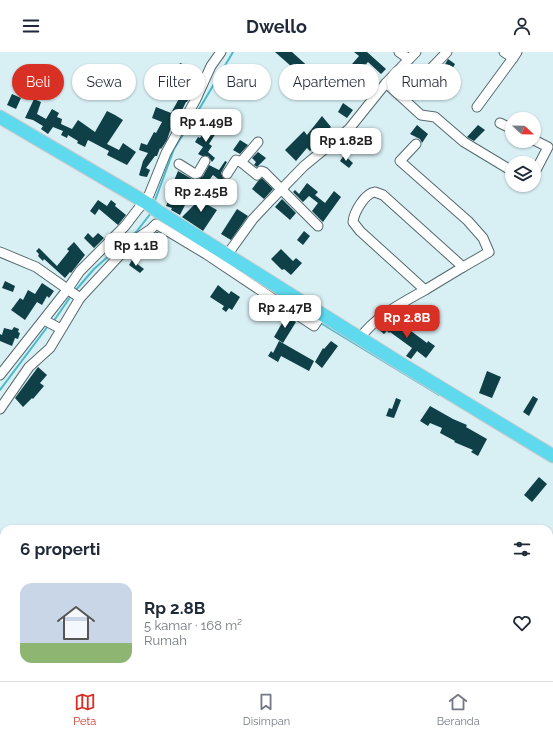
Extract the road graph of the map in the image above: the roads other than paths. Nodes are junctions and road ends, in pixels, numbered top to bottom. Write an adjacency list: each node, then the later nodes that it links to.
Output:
1 (221, 52): 26 (street)
2 (399, 52): 7 (street)
3 (416, 52): 7 (street)
4 (447, 52): 9 (street)
5 (504, 52): 6 (street)
6 (515, 55): 12 (street)
7 (408, 59): 8 (street)
8 (404, 64)
9 (436, 64)
10 (387, 87): 25 (street)
11 (405, 100): 23 (street)
12 (477, 107)
13 (0, 117): 26 (highway)
14 (500, 123): 15 (street)
15 (505, 126)
16 (258, 142): 21 (street)
17 (416, 144): 32 (street)
18 (541, 144): 20 (street)
19 (204, 161): 22 (street)
20 (541, 161)
21 (241, 162): 24 (street); 25 (street)
22 (179, 164)
23 (505, 167)
24 (227, 174)
25 (282, 190): 27 (street); 31 (street)
26 (155, 214): 28 (street); 28 (street); 29 (highway)
27 (318, 226)
28 (124, 239): 35 (street); 35 (street)
29 (209, 251): 31 (highway); 33 (street)
30 (0, 252): 35 (street)
31 (227, 255): 33 (highway)
32 (463, 267): 34 (street); 34 (street)
33 (248, 276): 37 (highway)
34 (425, 290): 37 (street)
35 (73, 294): 36 (street); 36 (street)
36 (52, 324): 38 (street); 39 (street)
37 (360, 338): 43 (highway)
38 (18, 356): 39 (street); 40 (street)
39 (30, 364): 41 (street)
40 (0, 375)
41 (3, 396): 42 (street)
42 (0, 409)
43 (553, 456)

